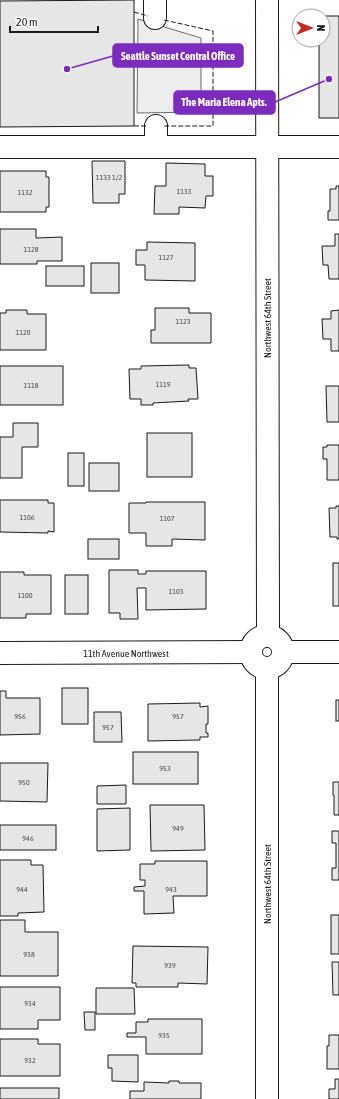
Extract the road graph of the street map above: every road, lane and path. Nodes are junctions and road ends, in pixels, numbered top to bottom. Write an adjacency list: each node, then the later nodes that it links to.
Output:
1 (267, 0): 2 (street, Northwest 64th Street)
2 (266, 146): 3 (street); 4 (street); 5 (street, Northwest 64th Street)
3 (0, 147)
4 (339, 147)
5 (268, 636): 6 (street); 7 (street)
6 (251, 652): 9 (street, 11th Avenue Northwest); 10 (street)
7 (283, 652): 8 (street); 10 (street)
8 (339, 652)
9 (0, 653)
10 (267, 668): 11 (street, Northwest 64th Street)
11 (267, 1099)

